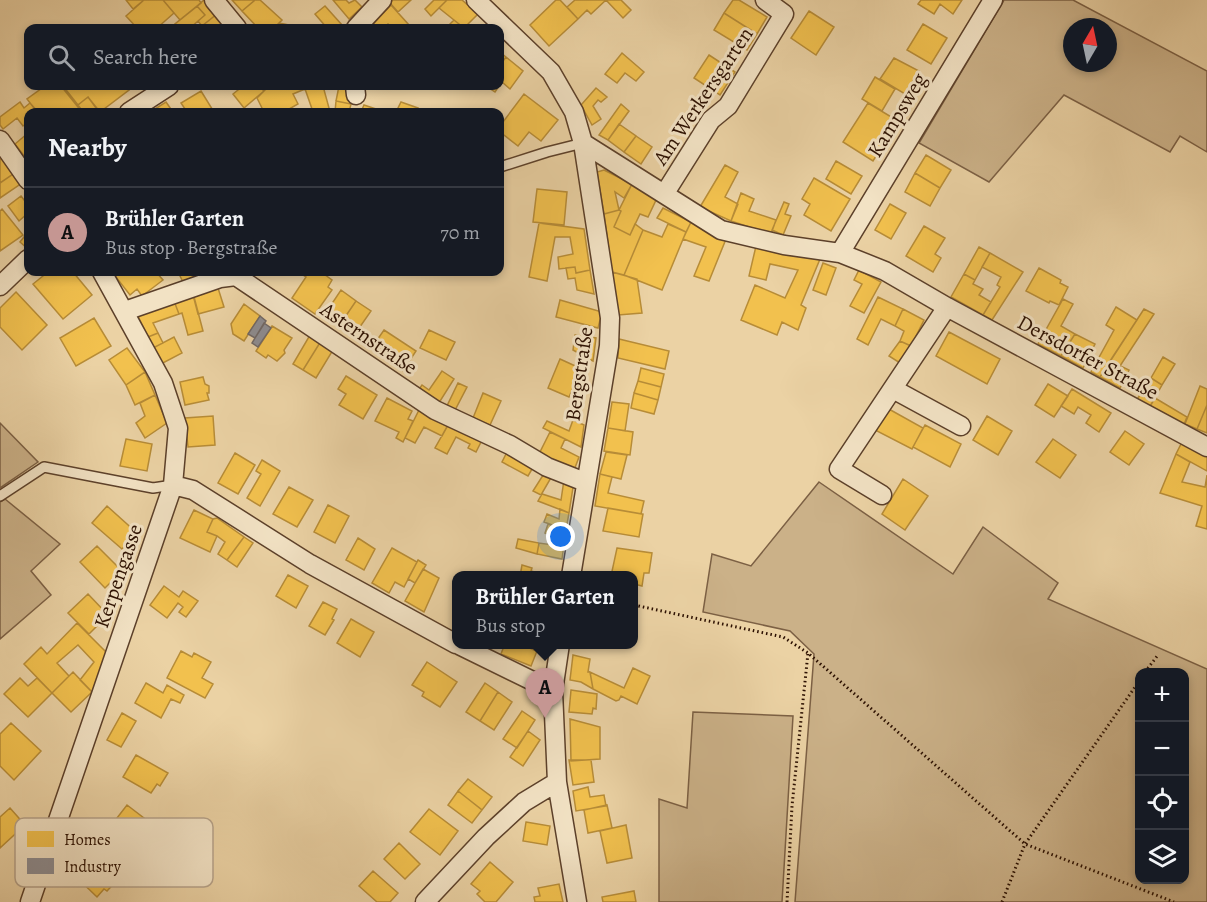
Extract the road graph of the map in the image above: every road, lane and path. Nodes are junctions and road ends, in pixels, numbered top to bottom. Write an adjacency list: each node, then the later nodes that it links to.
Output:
1 (214, 0): 6 (street)
2 (382, 0): 7 (street)
3 (476, 0): 8 (street, Bergstraße)
4 (765, 0): 16 (street, Am Werkersgarten)
5 (993, 0): 17 (street, Kampsweg)
6 (234, 24)
7 (360, 24)
8 (501, 24)
9 (504, 27): 13 (street, Bergstraße)
10 (163, 90): 11 (street)
11 (135, 108)
12 (0, 140): 15 (street)
13 (583, 143): 14 (lane); 16 (street, Dersdorfer Straße); 26 (street, Bergstraße)
14 (504, 166)
15 (24, 174)
16 (665, 193): 17 (street, Dersdorfer Straße)
17 (840, 253): 21 (street, Dersdorfer Straße)
18 (24, 263): 20 (street)
19 (104, 276): 22 (street, Kerpengasse)
20 (0, 286)
21 (947, 307): 23 (street); 25 (street, Dersdorfer Straße)
22 (125, 311): 26 (street, Asternstraße); 27 (street, Kerpengasse)
23 (892, 389): 24 (street); 28 (street)
24 (961, 426)
25 (1207, 447)
26 (585, 482): 30 (street, Bergstraße)
27 (173, 485): 29 (lane); 32 (street); 41 (street, Kerpengasse)
28 (882, 495)
29 (0, 496)
30 (572, 571)
31 (638, 606): 35 (path)
32 (452, 641)
33 (467, 649): 39 (street)
34 (559, 649): 39 (street)
35 (808, 654): 42 (path); 47 (path)
36 (1158, 655): 37 (path)
37 (1148, 668)
38 (1135, 687): 42 (path)
39 (553, 691): 40 (street)
40 (557, 782): 45 (street); 46 (street)
41 (59, 818)
42 (1024, 844): 48 (path); 49 (path)
43 (35, 887): 44 (street, Kerpengasse)
44 (30, 902)
45 (425, 902)
46 (577, 902)
47 (787, 902)
48 (1002, 902)
49 (1174, 902)

